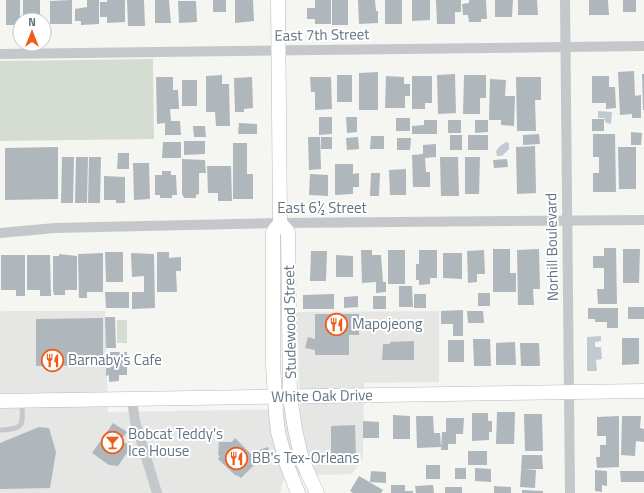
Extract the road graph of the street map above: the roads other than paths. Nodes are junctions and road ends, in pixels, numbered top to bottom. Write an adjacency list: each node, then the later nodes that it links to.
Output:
1 (278, 0): 5 (main road, Studewood Street)
2 (565, 0): 4 (street, Norhill Boulevard)
3 (644, 46): 4 (street, East 7th Street)
4 (565, 47): 5 (street, East 7th Street); 8 (street, Norhill Boulevard)
5 (280, 51): 6 (street, East 7th Street); 9 (main road, Studewood Street)
6 (0, 54)
7 (644, 220): 8 (street, East 6½ Street)
8 (567, 221): 9 (street, East 6½ Street); 11 (street, Norhill Boulevard)
9 (280, 223): 10 (street, East 6½ Street); 13 (main road, Studewood Street); 14 (main road, Studewood Street)
10 (0, 233)
11 (569, 391): 12 (main road, White Oak Drive); 14 (main road, White Oak Drive); 22 (street, Norhill Boulevard)
12 (644, 391)
13 (275, 397): 14 (main road, White Oak Drive); 15 (main road, White Oak Drive); 20 (main road, Studewood Street)
14 (290, 397): 21 (main road, Studewood Street)
15 (132, 399): 17 (main road, White Oak Drive); 19 (street)
16 (0, 401): 17 (main road, White Oak Drive)
17 (22, 401): 18 (lane)
18 (0, 430)
19 (157, 493)
20 (298, 493)
21 (317, 493)
22 (570, 493)

